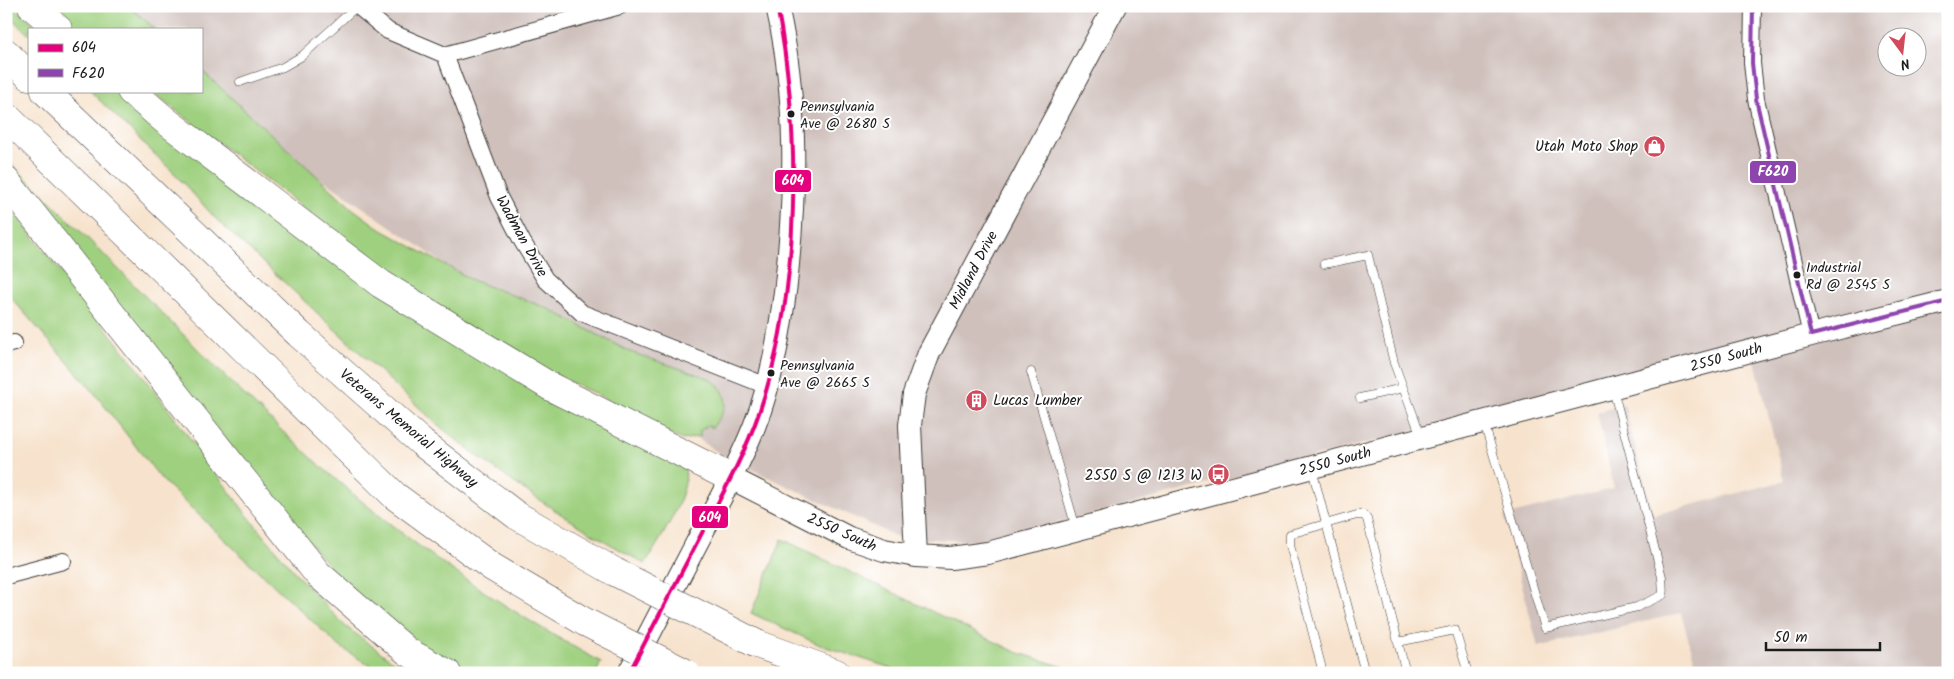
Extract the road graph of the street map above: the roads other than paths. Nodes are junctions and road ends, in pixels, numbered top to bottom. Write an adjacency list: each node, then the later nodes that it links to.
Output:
1 (32, 6): 7 (highway)
2 (358, 6): 9 (street); 11 (lane)
3 (620, 6): 9 (street)
4 (777, 6): 20 (main road)
5 (1115, 6): 30 (main road, Midland Drive)
6 (1753, 6): 18 (street)
7 (57, 28)
8 (6, 53): 10 (highway)
9 (445, 55): 20 (street, Wadman Drive)
10 (28, 75)
11 (240, 82)
12 (46, 92): 37 (highway, Veterans Memorial Highway, bridge)
13 (132, 92): 27 (highway)
14 (6, 116): 36 (highway, bridge)
15 (6, 181): 34 (highway)
16 (1324, 264): 22 (lane)
17 (1948, 302): 18 (main road, 2550 South)
18 (1811, 335): 21 (main road, 2550 South)
19 (1031, 372): 29 (lane)
20 (767, 386): 27 (main road)
21 (1613, 387): 24 (main road, 2550 South); 24 (lane)
22 (1403, 388): 23 (lane); 25 (lane)
23 (1360, 398)
24 (1484, 422): 25 (main road, 2550 South)
25 (1422, 438): 26 (main road, 2550 South)
26 (1311, 467): 28 (lane); 29 (main road, 2550 South)
27 (731, 478): 30 (main road, 2550 South); 35 (main road)
28 (1326, 522): 33 (lane); 38 (lane); 39 (lane)
29 (1076, 530): 30 (main road, 2550 South)
30 (916, 556)
31 (63, 562): 32 (street)
32 (6, 576)
33 (1398, 642): 40 (lane); 41 (lane)
34 (447, 673)
35 (629, 673)
36 (686, 673)
37 (836, 673)
38 (1323, 673)
39 (1365, 673)
40 (1406, 673)
41 (1468, 673)

